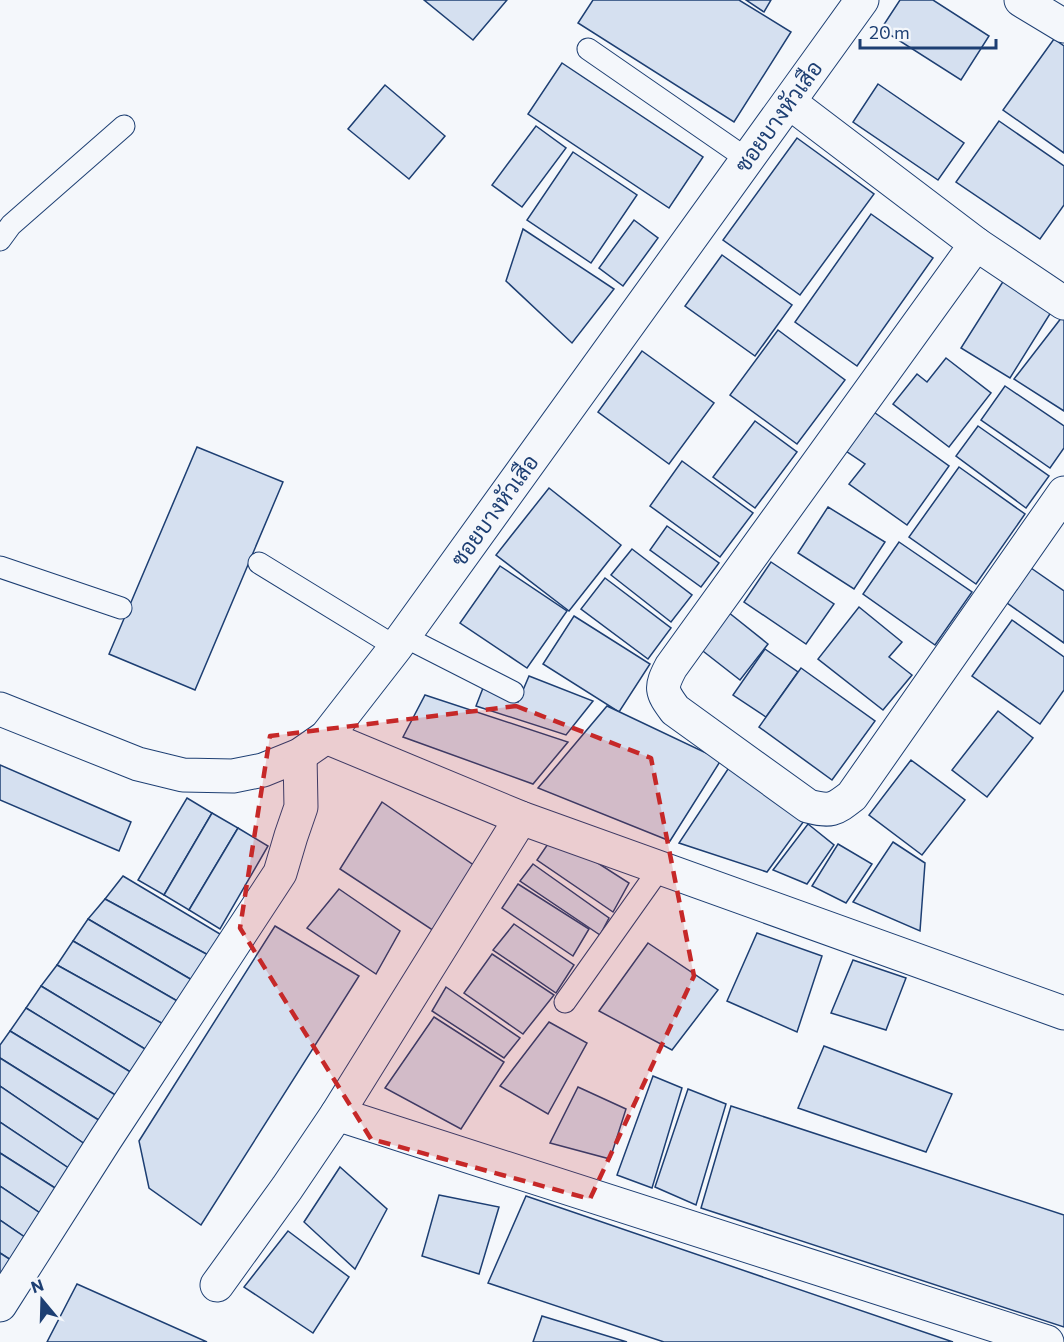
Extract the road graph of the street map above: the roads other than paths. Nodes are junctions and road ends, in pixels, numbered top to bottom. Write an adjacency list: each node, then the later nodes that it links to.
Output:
1 (862, 0): 5 (street, ซอยบางหัวเสือ)
2 (1021, 0): 3 (street)
3 (1064, 26)
4 (588, 49): 7 (lane)
5 (789, 102): 7 (street, ซอยบางหัวเสือ); 9 (street)
6 (124, 126): 8 (lane)
7 (747, 159): 15 (street, ซอยบางหัวเสือ)
8 (0, 240)
9 (976, 244): 10 (street); 11 (street)
10 (1064, 303)
11 (1064, 492)
12 (259, 563): 15 (lane)
13 (0, 567): 14 (lane)
14 (121, 608)
15 (400, 642): 16 (lane); 18 (street, ซอยบางหัวเสือ)
16 (513, 692)
17 (0, 709): 18 (street)
18 (313, 746): 19 (street); 25 (street)
19 (521, 818): 20 (street); 23 (street)
20 (660, 867): 21 (lane); 22 (street)
21 (565, 1002)
22 (1064, 1013)
23 (337, 1113): 24 (street); 26 (street)
24 (217, 1286)
25 (0, 1305)
26 (1047, 1342)

